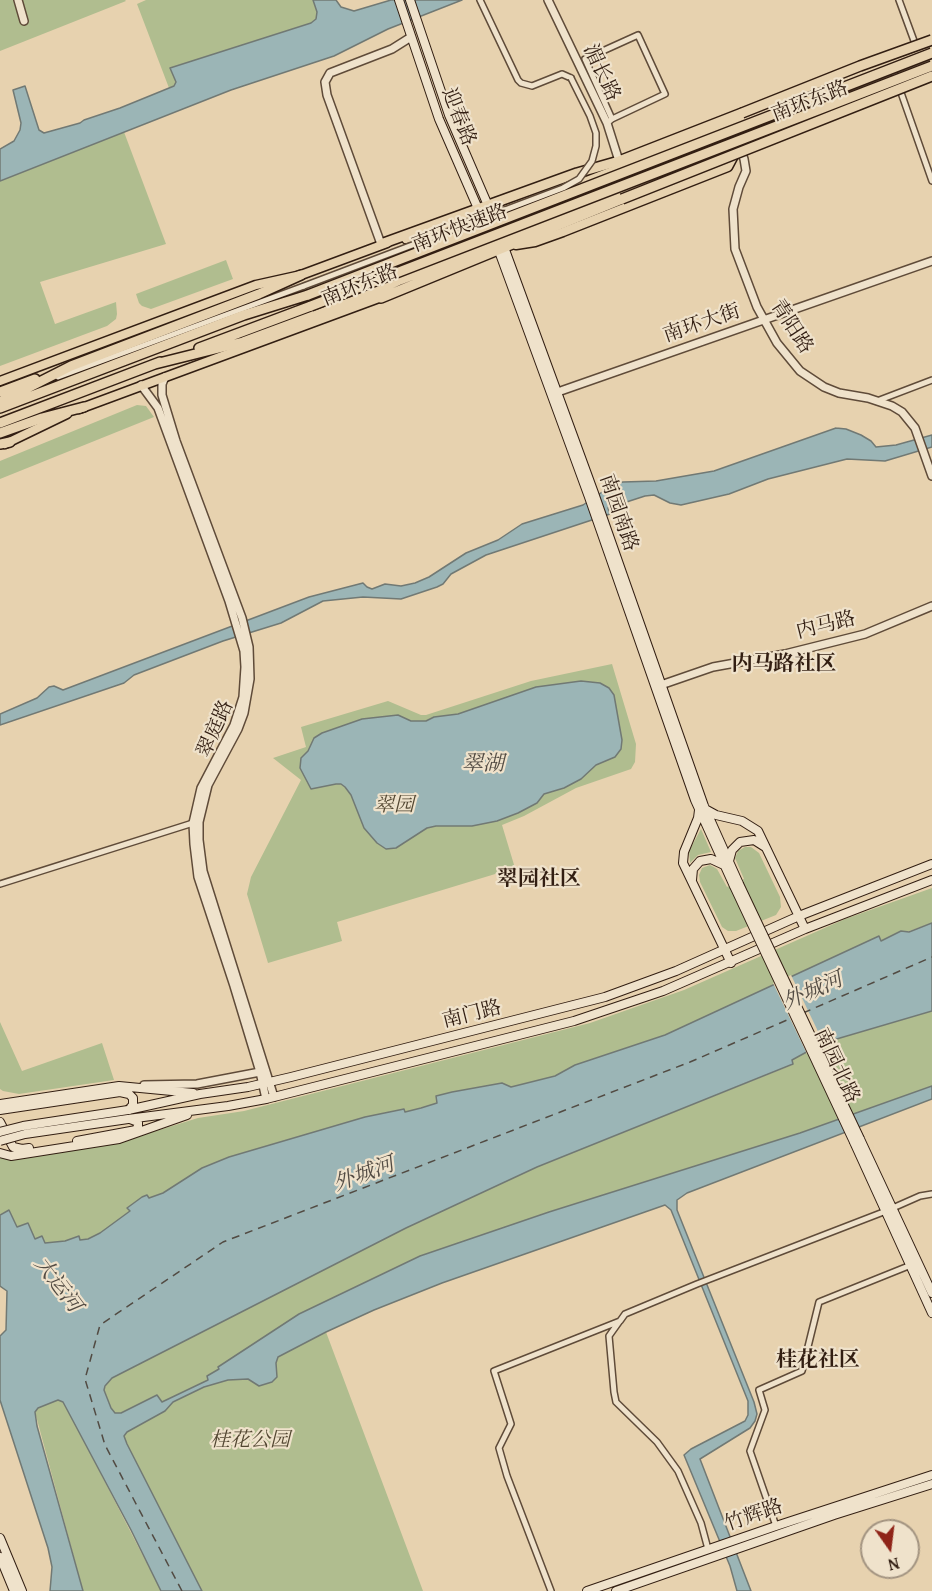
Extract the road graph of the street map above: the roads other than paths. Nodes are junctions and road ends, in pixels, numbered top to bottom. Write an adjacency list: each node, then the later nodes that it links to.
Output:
1 (18, 0): 7 (street)
2 (399, 0): 8 (main road, 迎春路)
3 (410, 0): 23 (main road, 迎春路)
4 (480, 0): 33 (street, bridge)
5 (548, 0): 18 (street, 湄长路)
6 (899, 0): 11 (street)
7 (24, 21)
8 (411, 38): 24 (main road, 迎春路); 27 (street)
9 (932, 40): 21 (highway, bridge)
10 (932, 48): 11 (main road, 南环东路)
11 (918, 53): 13 (main road, 南环东路)
12 (932, 53): 33 (highway, 南环快速路, bridge)
13 (891, 64): 16 (main road, 南环东路); 17 (street)
14 (932, 66): 37 (highway, 南环快速路, bridge)
15 (932, 75): 17 (main road, 南环东路); 28 (highway, bridge)
16 (840, 83): 19 (main road, 南环东路); 21 (main road)
17 (899, 86): 20 (main road, 南环东路); 22 (street)
18 (609, 121): 18 (street); 21 (street, 湄长路)
19 (730, 126): 20 (street, 青阳路); 25 (main road, 南环东路)
20 (738, 147): 28 (main road, 南环东路); 28 (main road); 35 (street, 青阳路)
21 (619, 161): 23 (highway)
22 (932, 181)
23 (488, 205): 24 (highway); 25 (main road, 迎春路)
24 (478, 209): 25 (main road, 迎春路); 27 (highway)
25 (490, 222): 26 (main road, 南环东路); 28 (main road, 迎春路); 29 (main road)
26 (403, 239): 27 (main road, 南环东路); 29 (main road)
27 (381, 244): 32 (main road, 南环东路)
28 (500, 245): 31 (highway); 34 (highway); 46 (main road, 南园南路)
29 (410, 257): 31 (main road)
30 (932, 261): 35 (street, 南环大街)
31 (415, 274): 36 (highway)
32 (301, 275): 38 (highway); 42 (main road, 南环东路)
33 (306, 290): 40 (highway, 南环快速路); 44 (street)
34 (381, 298): 39 (main road, 南环东路)
35 (765, 320): 46 (street, 南环大街); 47 (street, 青阳路)
36 (207, 351): 37 (highway); 52 (highway)
37 (155, 364): 51 (highway, 南环快速路)
38 (71, 366): 44 (highway); 45 (highway)
39 (165, 377): 43 (main road, 南环东路); 57 (street, 翠庭路)
40 (76, 379): 48 (highway, 南环快速路); 50 (highway, 南环快速路)
41 (932, 380): 47 (street)
42 (0, 381)
43 (141, 385): 49 (main road, 南环东路); 57 (street, 翠庭路)
44 (32, 387): 48 (highway)
45 (0, 392)
46 (554, 393): 59 (main road, 南园南路)
47 (877, 401): 55 (street, 青阳路)
48 (0, 402)
49 (84, 407): 53 (highway); 54 (main road, 南环东路)
50 (0, 408)
51 (0, 423)
52 (0, 428)
53 (0, 434)
54 (3, 444)
55 (932, 476)
56 (932, 606): 59 (street, 内马路)
57 (239, 619): 58 (street, 翠庭路)
58 (244, 637): 62 (street, 翠庭路); 74 (street, 翠庭路)
59 (658, 686): 60 (main road, 南园南路)
60 (698, 799): 61 (main road, 南园北路)
61 (701, 808): 63 (main road); 65 (main road, 南园北路); 68 (main road)
62 (193, 823): 67 (street); 73 (street, 翠庭路)
63 (770, 853): 65 (main road); 69 (main road)
64 (932, 864): 69 (main road, 南门路)
65 (727, 865): 68 (main road); 87 (main road, 南园北路, bridge)
66 (932, 880): 70 (main road, 南门路)
67 (0, 884)
68 (694, 887): 71 (main road)
69 (799, 916): 70 (main road); 71 (main road, 南门路)
70 (805, 929): 72 (main road, 南门路)
71 (724, 950): 72 (main road); 74 (main road, 南门路)
72 (731, 963): 77 (main road, 南门路)
73 (260, 1072): 74 (street, 翠庭路); 75 (street)
74 (266, 1083): 76 (main road, 南门路); 77 (street, 翠庭路)
75 (131, 1086): 76 (main road); 78 (main road)
76 (200, 1094): 81 (main road, 南门路)
77 (270, 1098): 80 (main road, 南门路)
78 (0, 1104)
79 (0, 1110): 81 (main road)
80 (201, 1110): 81 (main road, 南门路); 85 (main road)
81 (128, 1114): 82 (main road); 83 (main road, 南门路, bridge); 84 (main road, 南门路, bridge)
82 (0, 1122)
83 (0, 1132)
84 (0, 1141)
85 (0, 1153)
86 (932, 1194): 87 (street)
87 (889, 1210): 88 (main road, 南园北路); 89 (main road, 南园北路); 91 (street)
88 (911, 1265): 90 (main road, 南园北路); 94 (street)
89 (932, 1293)
90 (932, 1314)
91 (620, 1321): 96 (street); 100 (street)
92 (932, 1475): 94 (main road, 竹辉路)
93 (932, 1484): 96 (main road, 竹辉路)
94 (776, 1526): 96 (main road, 竹辉路)
95 (0, 1538): 99 (main road)
96 (713, 1551): 101 (main road, 竹辉路); 102 (main road, 竹辉路)
97 (0, 1557): 98 (main road)
98 (14, 1591)
99 (22, 1591)
100 (551, 1591)
101 (587, 1591)
102 (616, 1591)

